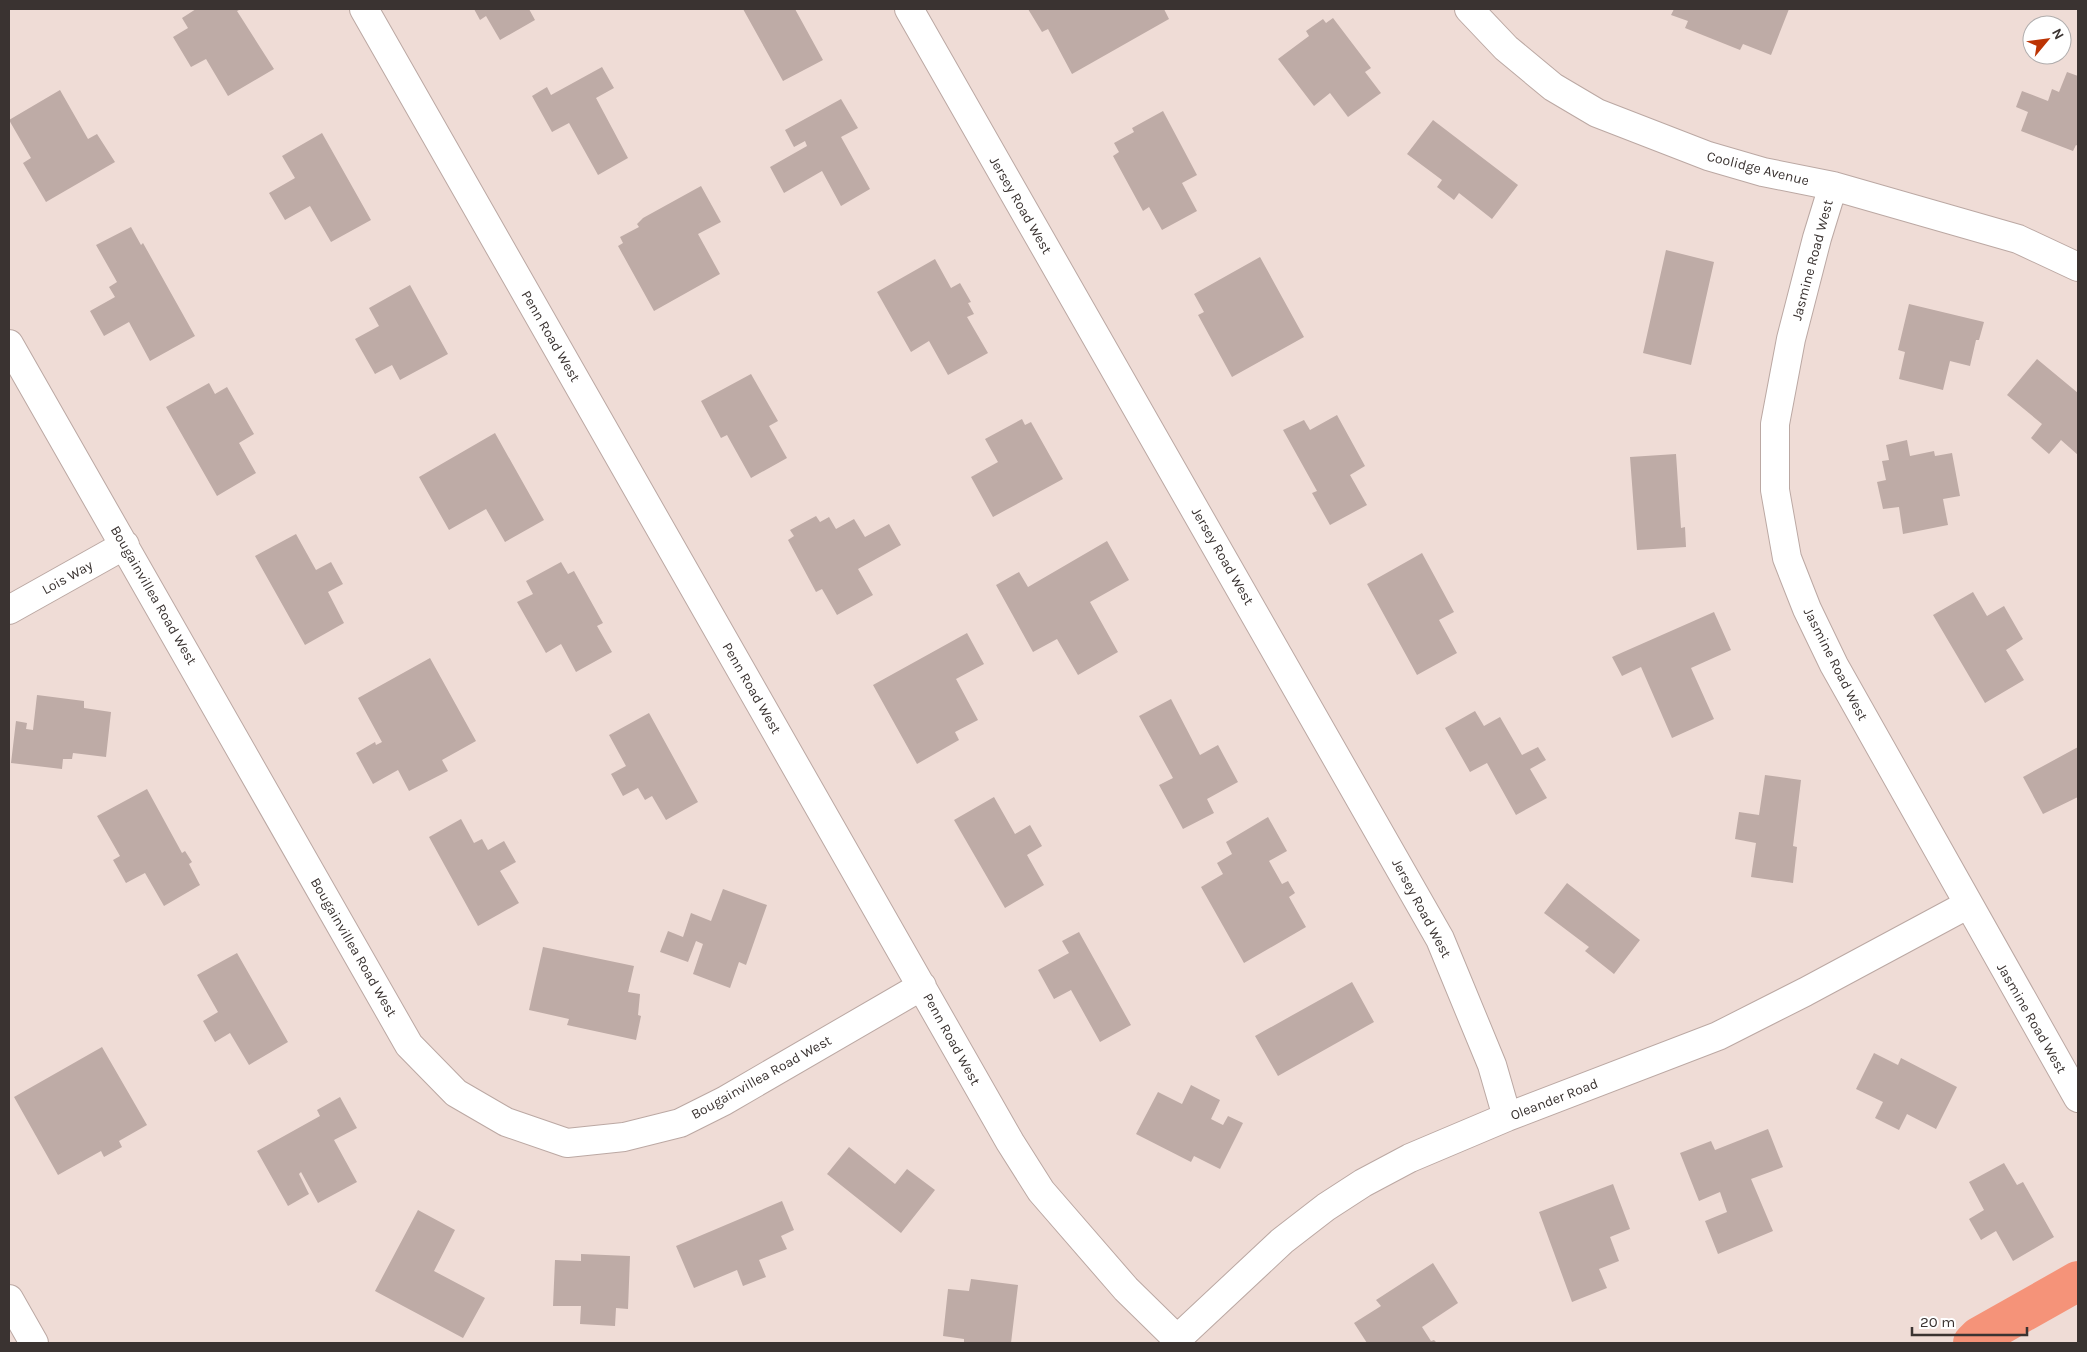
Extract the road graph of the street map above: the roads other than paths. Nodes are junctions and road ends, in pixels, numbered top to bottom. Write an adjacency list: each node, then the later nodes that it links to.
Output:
1 (364, 9): 10 (street, Penn Road West)
2 (909, 9): 12 (street, Jersey Road West)
3 (1469, 9): 4 (street, Coolidge Avenue)
4 (1833, 186): 5 (street, Coolidge Avenue); 9 (street, Jasmine Road West)
5 (2078, 267)
6 (9, 344): 7 (street, Bougainvillea Road West)
7 (125, 545): 8 (street, Lois Way); 10 (street, Bougainvillea Road West)
8 (9, 610)
9 (1967, 905): 11 (street, Jasmine Road West); 12 (street, Oleander Road)
10 (922, 986): 14 (street, Penn Road West)
11 (2078, 1098)
12 (1507, 1117): 14 (street, Oleander Road)
13 (9, 1299): 15 (street)
14 (1175, 1341)
15 (34, 1343)

